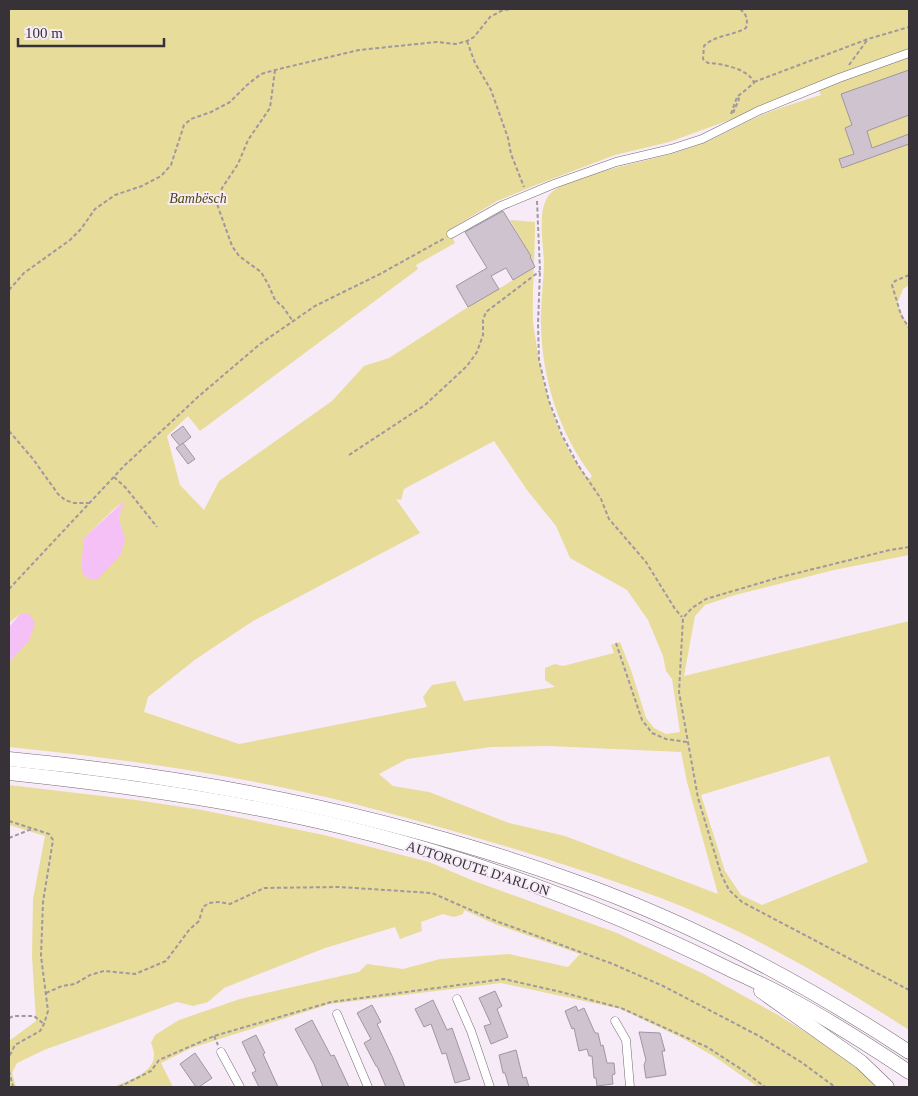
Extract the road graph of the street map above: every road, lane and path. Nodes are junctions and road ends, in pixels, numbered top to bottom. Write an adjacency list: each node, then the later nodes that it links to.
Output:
1 (510, 9): 5 (path)
2 (740, 9): 9 (path)
3 (909, 27): 4 (path)
4 (868, 39): 8 (path); 9 (path)
5 (467, 41): 7 (path); 14 (path)
6 (909, 53): 8 (street)
7 (275, 70): 18 (path); 19 (path)
8 (840, 78): 12 (street)
9 (754, 83): 10 (path)
10 (737, 97): 11 (path); 12 (path)
11 (731, 115)
12 (728, 126): 13 (street)
13 (537, 191): 14 (street); 16 (path)
14 (527, 195): 15 (street)
15 (451, 234): 19 (path)
16 (540, 271): 22 (path); 28 (path)
17 (909, 275): 20 (path)
18 (9, 290)
19 (292, 320): 23 (path)
20 (909, 328)
21 (9, 431): 24 (path)
22 (349, 455)
23 (114, 477): 24 (path); 25 (path)
24 (90, 503): 27 (path)
25 (157, 527)
26 (909, 547): 28 (path)
27 (9, 589)
28 (683, 618): 30 (path)
29 (616, 644): 30 (path)
30 (688, 742): 37 (path)
31 (9, 759): 45 (highway, AUTOROUTE D'ARLON)
32 (9, 773): 36 (highway, AUTOROUTE D'ARLON)
33 (9, 821): 34 (path)
34 (34, 828): 35 (path); 38 (path)
35 (9, 838)
36 (744, 976): 49 (highway, AUTOROUTE D'ARLON); 57 (highway)
37 (909, 990)
38 (46, 993): 43 (path); 56 (path)
39 (457, 999): 54 (street)
40 (337, 1014): 53 (street)
41 (9, 1018): 43 (path)
42 (615, 1021): 55 (street)
43 (44, 1024): 46 (path)
44 (221, 1052): 52 (street)
45 (909, 1052)
46 (9, 1057)
47 (159, 1060): 51 (path)
48 (9, 1071): 50 (path)
49 (909, 1072)
50 (13, 1087)
51 (119, 1087)
52 (240, 1087)
53 (368, 1087)
54 (490, 1087)
55 (630, 1087)
56 (835, 1087)
57 (887, 1087)

